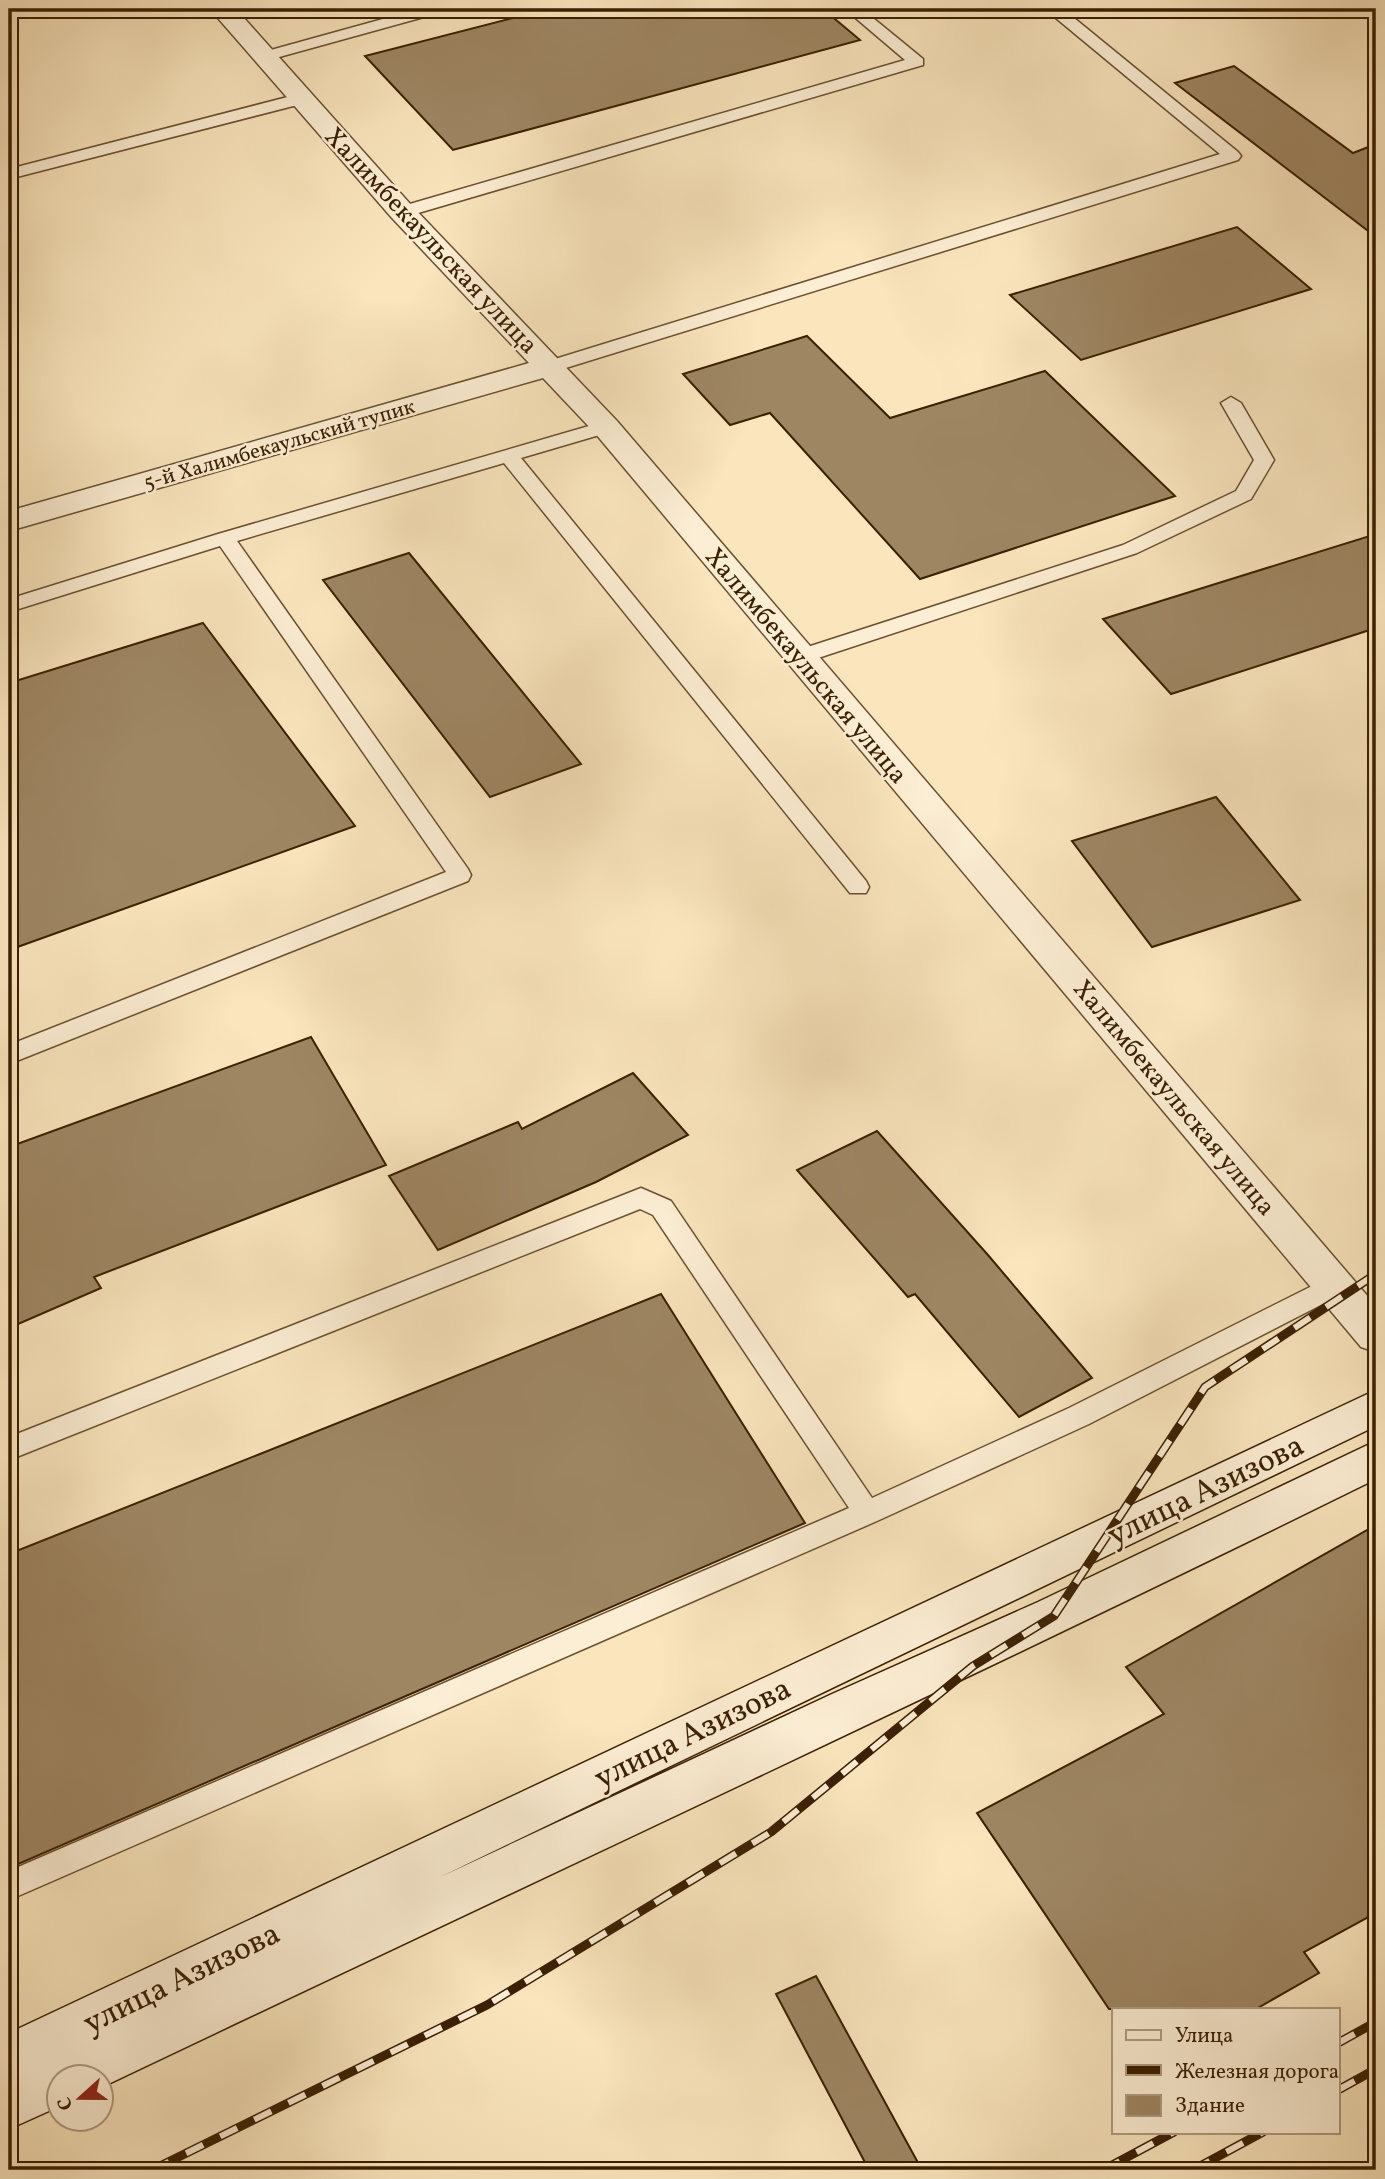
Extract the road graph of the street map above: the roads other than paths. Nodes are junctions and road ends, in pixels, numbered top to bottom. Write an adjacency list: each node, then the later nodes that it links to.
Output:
1 (223, 9): 5 (street, Халимбекаульская улица)
2 (436, 9): 5 (lane)
3 (853, 9): 8 (lane)
4 (1053, 9): 9 (lane)
5 (266, 56): 6 (street, Халимбекаульская улица)
6 (303, 98): 7 (lane); 8 (street, Халимбекаульская улица)
7 (9, 174)
8 (402, 212): 9 (street, Халимбекаульская улица)
9 (549, 367): 11 (street, Халимбекаульская улица); 13 (street, 5-й Халимбекаульский тупик)
10 (1231, 403): 16 (lane)
11 (606, 427): 12 (lane); 16 (street, Халимбекаульская улица)
12 (508, 455): 14 (lane); 17 (lane)
13 (9, 520)
14 (225, 538): 15 (lane); 18 (lane)
15 (9, 606)
16 (799, 657): 19 (street, Халимбекаульская улица)
17 (858, 887)
18 (9, 1055)
19 (1335, 1286): 20 (street, Халимбекаульская улица); 24 (lane)
20 (1371, 1320)
21 (1376, 1406): 26 (street, улица Азизова)
22 (9, 1449): 24 (lane)
23 (1376, 1458): 27 (street, улица Азизова)
24 (867, 1513): 25 (lane)
25 (9, 1886)
26 (9, 2059)
27 (94, 2064)
28 (46, 2087): 29 (street)
29 (9, 2104)

